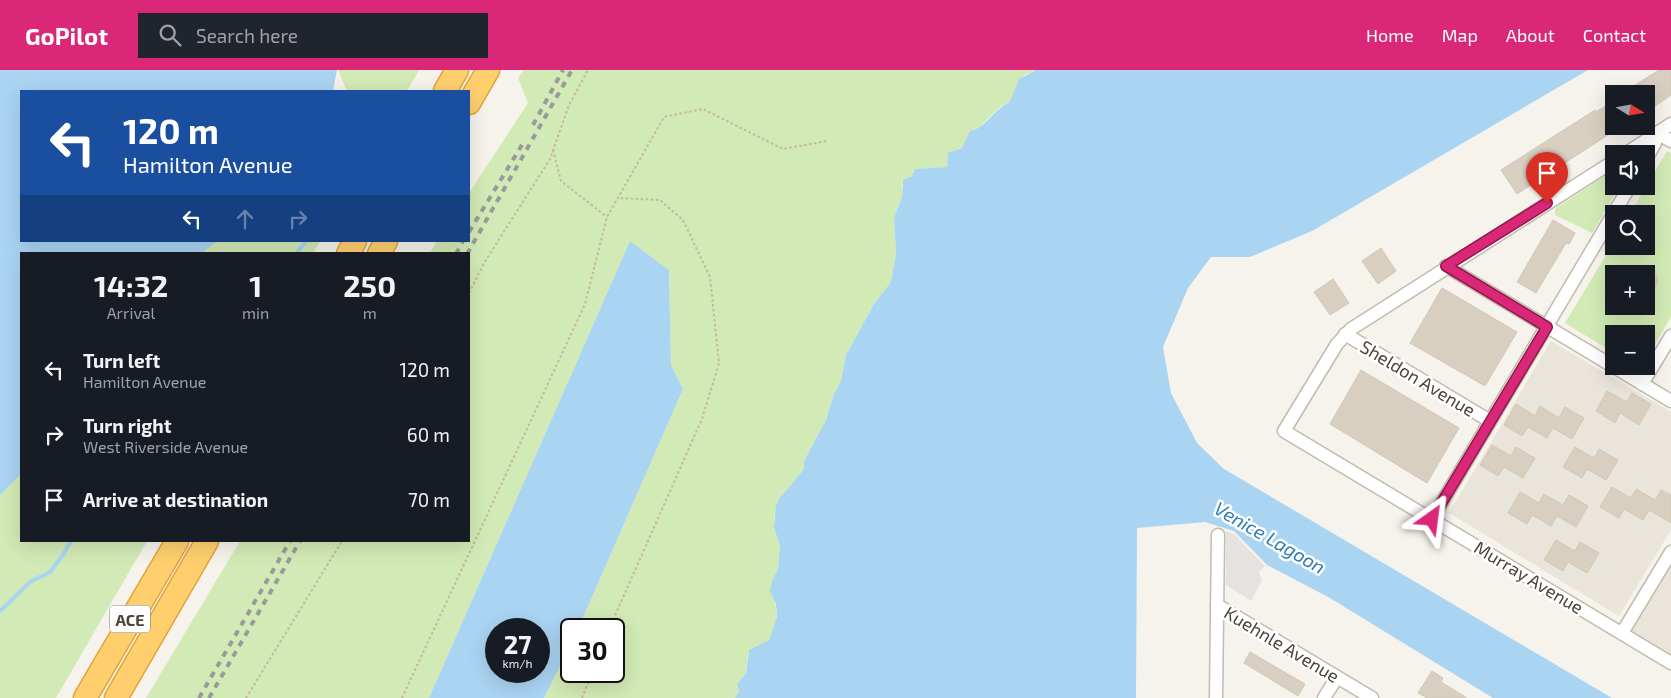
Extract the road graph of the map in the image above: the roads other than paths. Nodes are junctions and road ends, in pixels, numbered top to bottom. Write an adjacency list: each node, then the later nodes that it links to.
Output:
1 (457, 70): 3 (highway)
2 (488, 70): 4 (highway)
3 (446, 90)
4 (470, 101)
5 (1671, 124): 6 (street)
6 (1657, 133): 7 (street); 8 (street); 9 (street)
7 (1671, 141)
8 (1638, 145)
9 (1654, 145)
10 (1605, 166): 12 (street)
11 (1625, 195): 13 (street)
12 (1446, 266): 13 (street); 14 (street)
13 (1547, 327): 16 (street); 18 (street)
14 (1346, 334): 18 (street, Sheldon Avenue); 19 (street, Murray Avenue)
15 (1671, 336): 16 (street)
16 (1642, 384): 17 (street)
17 (1671, 401)
18 (1490, 422): 19 (street)
19 (1432, 519): 25 (street, Murray Avenue)
20 (1218, 535): 24 (street)
21 (176, 542): 28 (highway, ACE)
22 (206, 542): 29 (highway, ACE)
23 (1671, 552): 25 (street)
24 (1217, 605): 27 (street, Kuehnle Avenue); 30 (street)
25 (1622, 633): 26 (street, Murray Avenue)
26 (1671, 663)
27 (1337, 677): 31 (street); 32 (street, Kuehnle Avenue)
28 (85, 698)
29 (116, 698)
30 (1216, 698)
31 (1324, 698)
32 (1372, 698)

